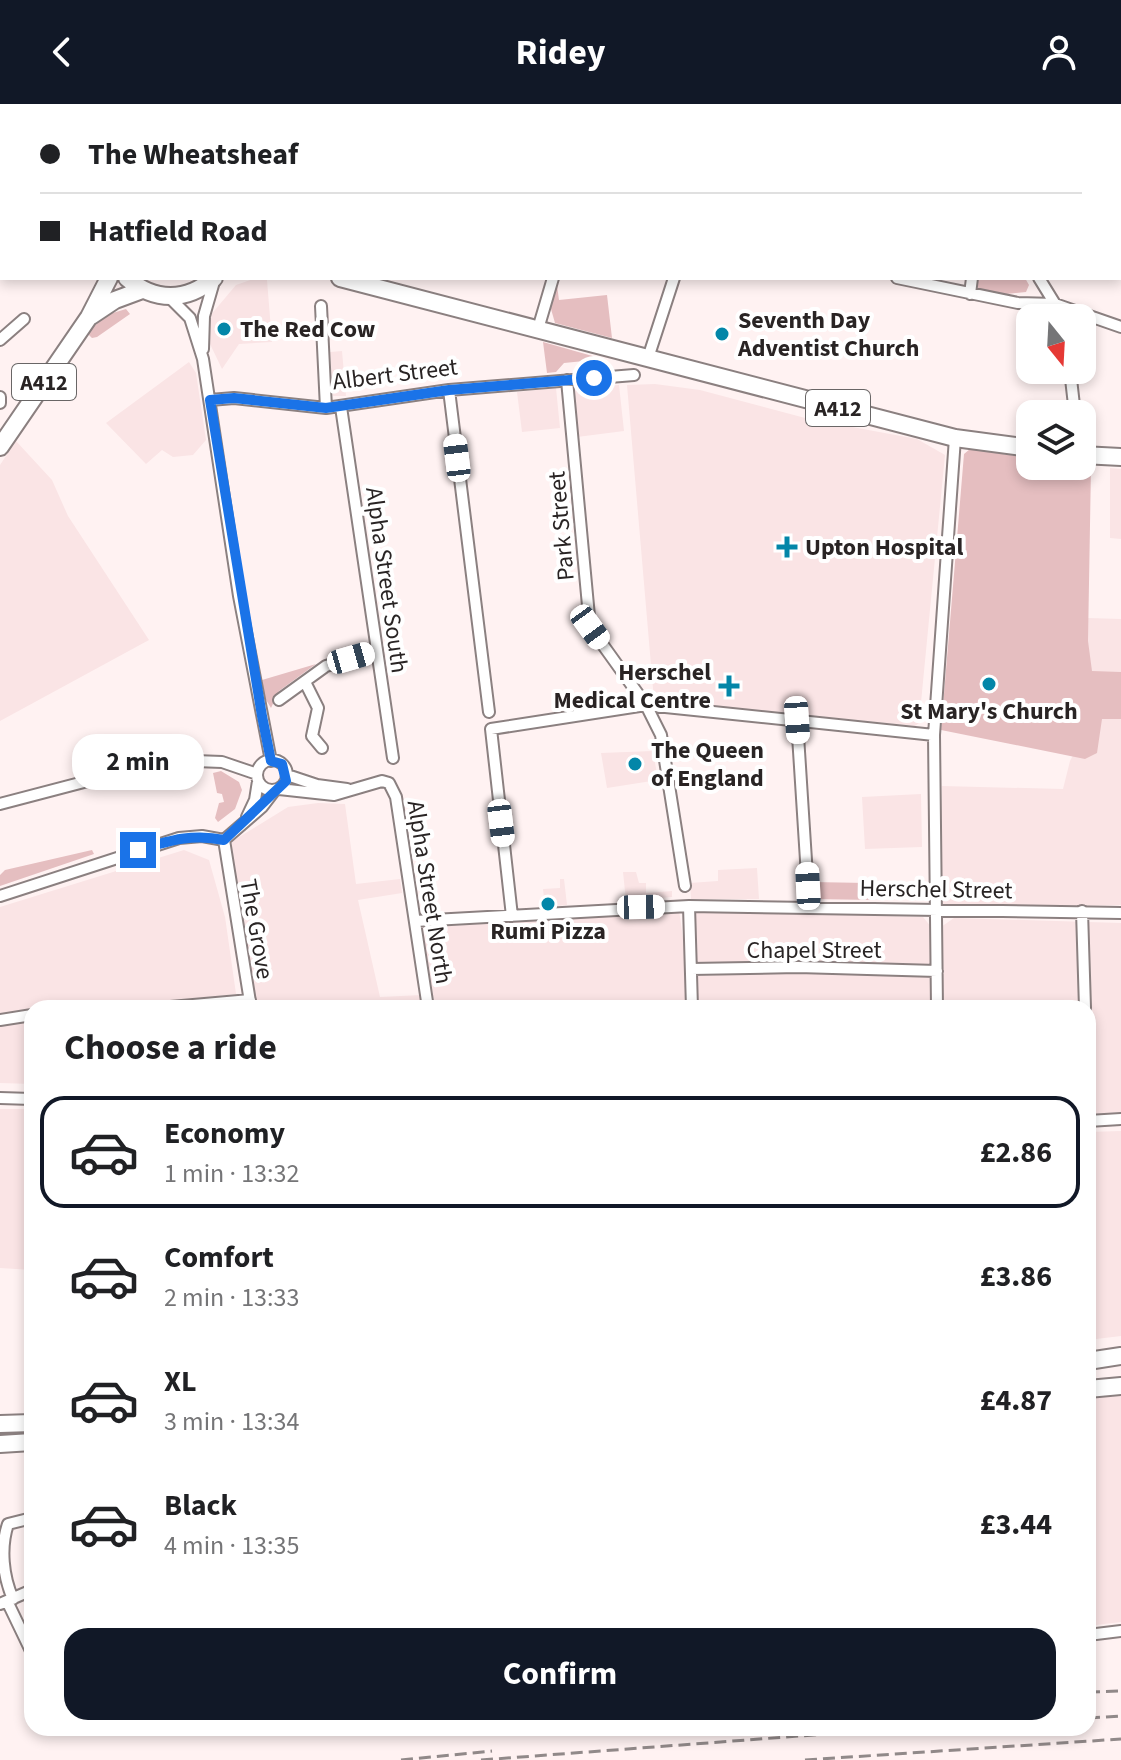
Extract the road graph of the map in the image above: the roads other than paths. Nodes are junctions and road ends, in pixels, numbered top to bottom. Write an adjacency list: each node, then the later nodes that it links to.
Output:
1 (108, 280): 16 (main road, A412)
2 (130, 280): 11 (main road)
3 (213, 280): 13 (main road)
4 (214, 280): 23 (street)
5 (348, 280): 20 (main road, A412)
6 (552, 280): 20 (street)
7 (673, 280): 22 (street)
8 (906, 280): 12 (street)
9 (972, 280): 12 (street)
10 (1040, 280): 14 (street)
11 (142, 290): 13 (main road); 16 (main road, A412)
12 (970, 294): 14 (street)
13 (169, 297): 23 (street)
14 (1055, 304)
15 (321, 306): 31 (street)
16 (89, 317): 34 (main road, A412)
17 (1096, 318): 19 (street)
18 (24, 319): 21 (street)
19 (1121, 327)
20 (538, 329): 22 (main road, A412)
21 (0, 340)
22 (648, 358): 32 (main road, A412)
23 (203, 359): 28 (street)
24 (634, 375): 25 (street, Albert Street)
25 (567, 380): 26 (street, Albert Street); 40 (street, Park Street)
26 (449, 390): 30 (street, Albert Street); 41 (street)
27 (0, 397): 29 (street)
28 (210, 400): 31 (street, Albert Street); 46 (street)
29 (0, 403)
30 (341, 407): 31 (street, Albert Street); 37 (street, Alpha Street South)
31 (326, 408)
32 (955, 438): 33 (main road, A412); 43 (street)
33 (1016, 446)
34 (0, 447)
35 (1096, 456): 36 (main road)
36 (1121, 457)
37 (377, 651): 38 (street); 45 (street, Alpha Street South)
38 (305, 682): 39 (street); 44 (street)
39 (279, 700)
40 (646, 705): 42 (street); 54 (street, Park Street); 61 (street)
41 (489, 712)
42 (797, 720): 43 (street); 57 (street)
43 (934, 735): 58 (street)
44 (322, 748)
45 (393, 758)
46 (271, 761): 47 (street); 48 (street)
47 (287, 775): 49 (street); 50 (street)
48 (258, 777): 49 (street); 51 (street); 52 (street)
49 (277, 789): 50 (street); 52 (street)
50 (353, 790): 62 (street, Alpha Street North)
51 (0, 804)
52 (246, 819): 53 (street)
53 (224, 840): 55 (street); 65 (street, The Grove)
54 (685, 886)
55 (0, 896)
56 (689, 906): 57 (street, Herschel Street); 61 (street, Herschel Street); 63 (street)
57 (809, 907): 58 (street, Herschel Street)
58 (937, 909): 59 (street, Herschel Street); 64 (street)
59 (1082, 911): 60 (street, Herschel Street); 69 (street)
60 (1121, 913)
61 (512, 916): 62 (street, Herschel Street)
62 (415, 921): 66 (street, Alpha Street North)
63 (691, 969): 64 (street, Chapel Street); 67 (street)
64 (937, 971): 68 (street)
65 (249, 1000)
66 (427, 1000)
67 (692, 1000)
68 (937, 1000)
69 (1085, 1000)
70 (24, 1016): 71 (street)
71 (0, 1020)
72 (0, 1098): 73 (street)
73 (24, 1099)
74 (1121, 1119): 75 (street)
75 (1096, 1121)
76 (1121, 1356): 77 (main road)
77 (1096, 1360)
78 (1096, 1361): 79 (main road)
79 (1121, 1362)
80 (1121, 1386): 81 (main road)
81 (1096, 1388)
82 (24, 1423): 83 (main road)
83 (0, 1424)
84 (24, 1442): 85 (main road)
85 (0, 1444)
86 (24, 1520): 87 (street)
87 (7, 1601): 90 (street)
88 (1121, 1631): 89 (street)
89 (1096, 1634)
90 (24, 1636)

